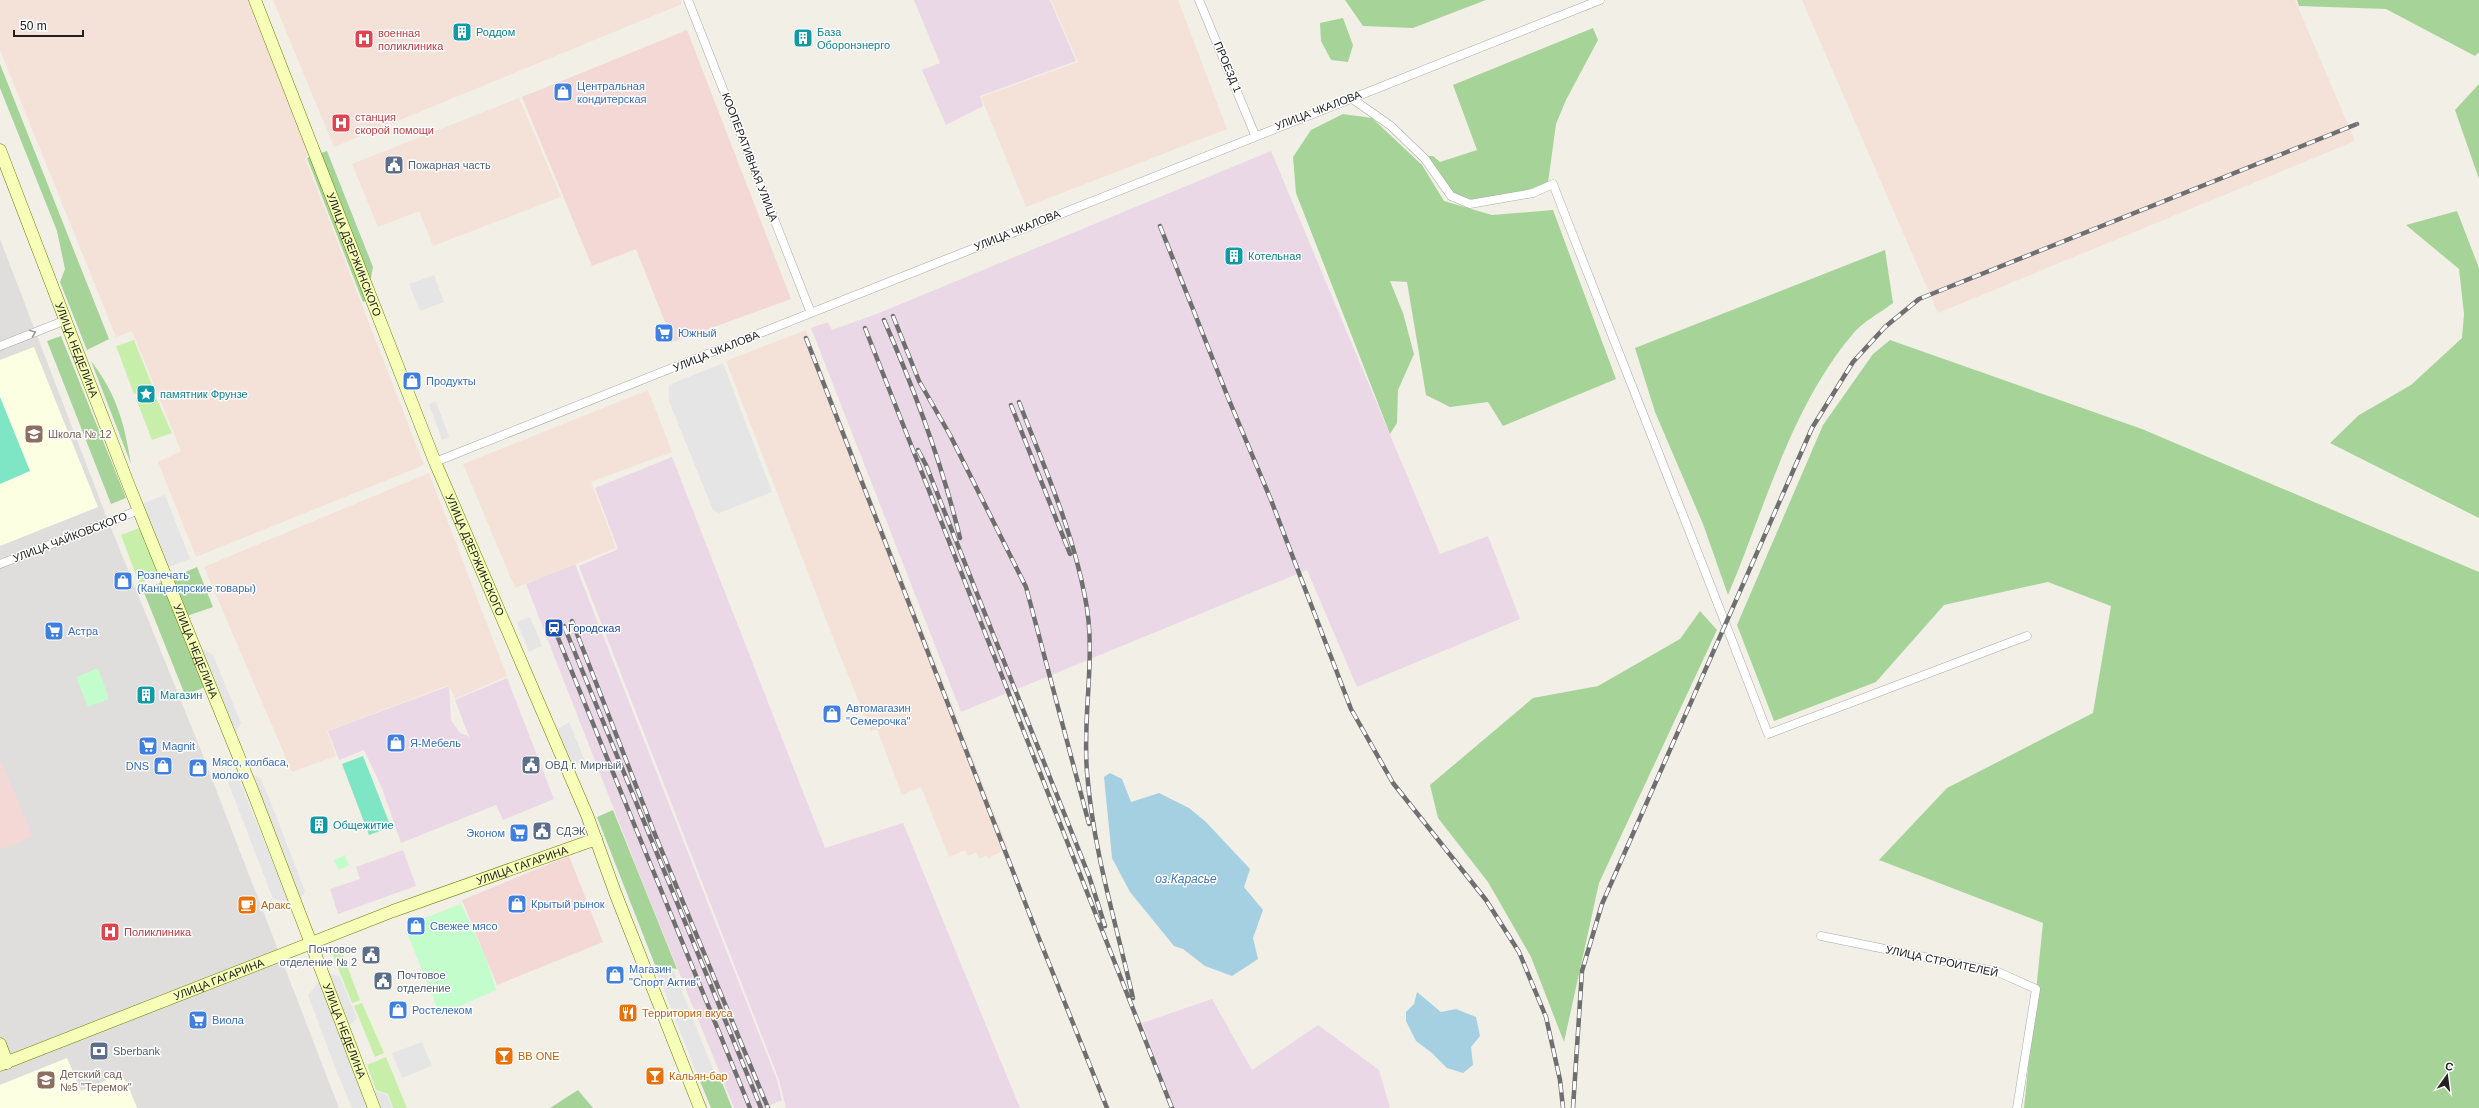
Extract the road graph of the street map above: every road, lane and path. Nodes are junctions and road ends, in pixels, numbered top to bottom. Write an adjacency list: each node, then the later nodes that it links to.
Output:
1 (254, 0): 11 (street, УЛИЦА ДЗЕРЖИНСКОГО)
2 (688, 0): 8 (street, КООПЕРАТИВНАЯ УЛИЦА)
3 (1199, 0): 6 (street, ПРОЕЗД 1)
4 (1600, 0): 5 (street, УЛИЦА ЧКАЛОВА)
5 (1351, 98): 6 (street, УЛИЦА ЧКАЛОВА); 14 (street)
6 (1255, 135): 8 (street, УЛИЦА ЧКАЛОВА)
7 (0, 150): 9 (street, УЛИЦА НЕДЕЛИНА)
8 (811, 313): 11 (street, УЛИЦА ЧКАЛОВА)
9 (66, 320): 10 (street, one-way to 9); 12 (street, УЛИЦА НЕДЕЛИНА)
10 (0, 346)
11 (435, 462): 15 (street, УЛИЦА ДЗЕРЖИНСКОГО)
12 (139, 510): 13 (street, УЛИЦА ЧАЙКОВСКОГО); 17 (street, УЛИЦА НЕДЕЛИНА)
13 (0, 564)
14 (2027, 636)
15 (596, 839): 17 (street, УЛИЦА ГАГАРИНА); 21 (street, УЛИЦА ДЗЕРЖИНСКОГО)
16 (1821, 936): 22 (street, УЛИЦА СТРОИТЕЛЕЙ)
17 (310, 944): 19 (street, УЛИЦА ГАГАРИНА); 20 (street, УЛИЦА НЕДЕЛИНА)
18 (0, 1044): 19 (street)
19 (4, 1064)
20 (374, 1108)
21 (700, 1108)
22 (2017, 1108)

